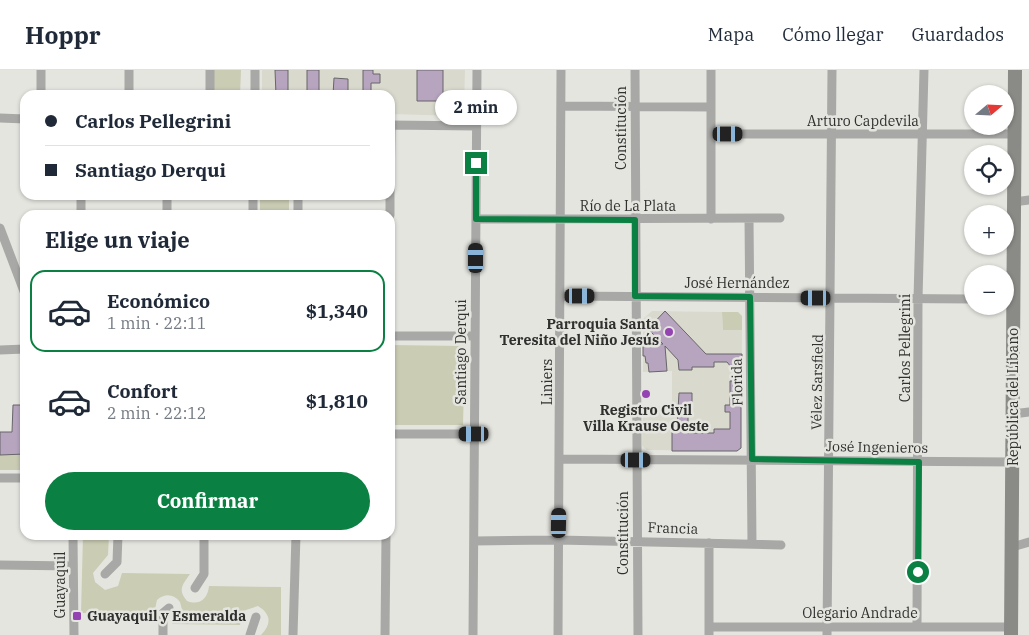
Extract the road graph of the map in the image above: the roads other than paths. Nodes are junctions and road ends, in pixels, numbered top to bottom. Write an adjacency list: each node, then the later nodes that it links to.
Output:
1 (42, 70): 12 (street)
2 (129, 70): 13 (street)
3 (210, 70): 14 (street)
4 (255, 70): 15 (street)
5 (477, 70): 22 (street, Santiago Derqui)
6 (561, 70): 16 (street, Liniers)
7 (635, 70): 17 (street, Constitución)
8 (711, 70): 18 (street)
9 (832, 70): 24 (street, Vélez Sarsfield)
10 (924, 70): 25 (street, Carlos Pellegrini)
11 (1016, 70): 26 (main road, República del Líbano)
12 (41, 90)
13 (129, 90)
14 (210, 90)
15 (255, 90)
16 (562, 106): 17 (street); 33 (street, Liniers)
17 (635, 106): 18 (street); 34 (street, Constitución)
18 (711, 107): 23 (street)
19 (0, 118): 20 (street)
20 (20, 118)
21 (395, 125): 22 (street)
22 (476, 126): 30 (street, Santiago Derqui)
23 (711, 134): 24 (street, Arturo Capdevila); 31 (street)
24 (832, 134): 25 (street, Arturo Capdevila); 41 (street, Vélez Sarsfield)
25 (924, 134): 26 (street, Arturo Capdevila); 43 (street, Carlos Pellegrini)
26 (1015, 134): 28 (main road, República del Líbano)
27 (1029, 200): 28 (street)
28 (1014, 202): 36 (main road, República del Líbano)
29 (780, 218): 32 (street, Río de La Plata)
30 (476, 219): 33 (street, Río de La Plata); 46 (street, Santiago Derqui)
31 (711, 219): 32 (street, Río de La Plata); 34 (street, Río de La Plata)
32 (749, 219): 40 (street, Florida)
33 (562, 220): 34 (street, Río de La Plata); 38 (street, Liniers)
34 (635, 220): 39 (street, Constitución)
35 (0, 228): 37 (street)
36 (1011, 265)
37 (20, 281)
38 (562, 296): 39 (street, José Hernández); 54 (street, Liniers)
39 (635, 296): 40 (street, José Hernández); 55 (street, Constitución)
40 (750, 297): 41 (street, José Hernández); 53 (street, Florida)
41 (832, 298): 43 (street, José Hernández); 56 (street, Vélez Sarsfield)
42 (964, 298): 43 (street, José Hernández)
43 (918, 299): 57 (street, Carlos Pellegrini)
44 (1010, 315): 50 (main road, República del Líbano)
45 (395, 336): 46 (street)
46 (475, 336): 52 (street, Santiago Derqui)
47 (0, 350): 48 (street)
48 (20, 350)
49 (1029, 412): 50 (street)
50 (1013, 414): 58 (main road, República del Líbano)
51 (395, 434): 52 (street)
52 (474, 434): 67 (street, Santiago Derqui)
53 (752, 459): 55 (street, José Ingenieros); 56 (street, José Ingenieros); 71 (street, Florida)
54 (560, 460): 55 (street, José Ingenieros); 66 (street, Liniers)
55 (636, 460): 68 (street, Constitución)
56 (829, 460): 57 (street, José Ingenieros); 82 (street, Vélez Sarsfield)
57 (919, 462): 58 (street, José Ingenieros); 80 (street, Carlos Pellegrini)
58 (1012, 462): 73 (main road, República del Líbano)
59 (0, 478): 60 (street)
60 (20, 478)
61 (73, 540): 75 (street, Guayaquil)
62 (118, 540): 76 (street)
63 (204, 540): 77 (street)
64 (296, 540): 87 (street)
65 (386, 540): 88 (street)
66 (558, 540): 67 (street, Francia); 68 (street, Francia); 90 (street, Liniers)
67 (474, 541): 89 (street, Santiago Derqui)
68 (636, 541): 70 (street, Francia); 91 (street, Constitución)
69 (1029, 542): 73 (street)
70 (709, 544): 71 (street, Francia); 81 (street)
71 (752, 544): 72 (street, Francia)
72 (781, 545)
73 (1012, 547): 83 (main road, República del Líbano)
74 (0, 565): 75 (street)
75 (73, 566): 84 (street, Guayaquil)
76 (105, 574)
77 (195, 588)
78 (169, 608): 85 (street)
79 (256, 617): 86 (street)
80 (917, 626): 82 (street, Olegario Andrade); 83 (street, Olegario Andrade)
81 (709, 631): 82 (street, Olegario Andrade)
82 (827, 631)
83 (1011, 631)
84 (74, 635)
85 (163, 635)
86 (250, 635)
87 (294, 635)
88 (385, 635)
89 (473, 635)
90 (558, 635)
91 (638, 635)

